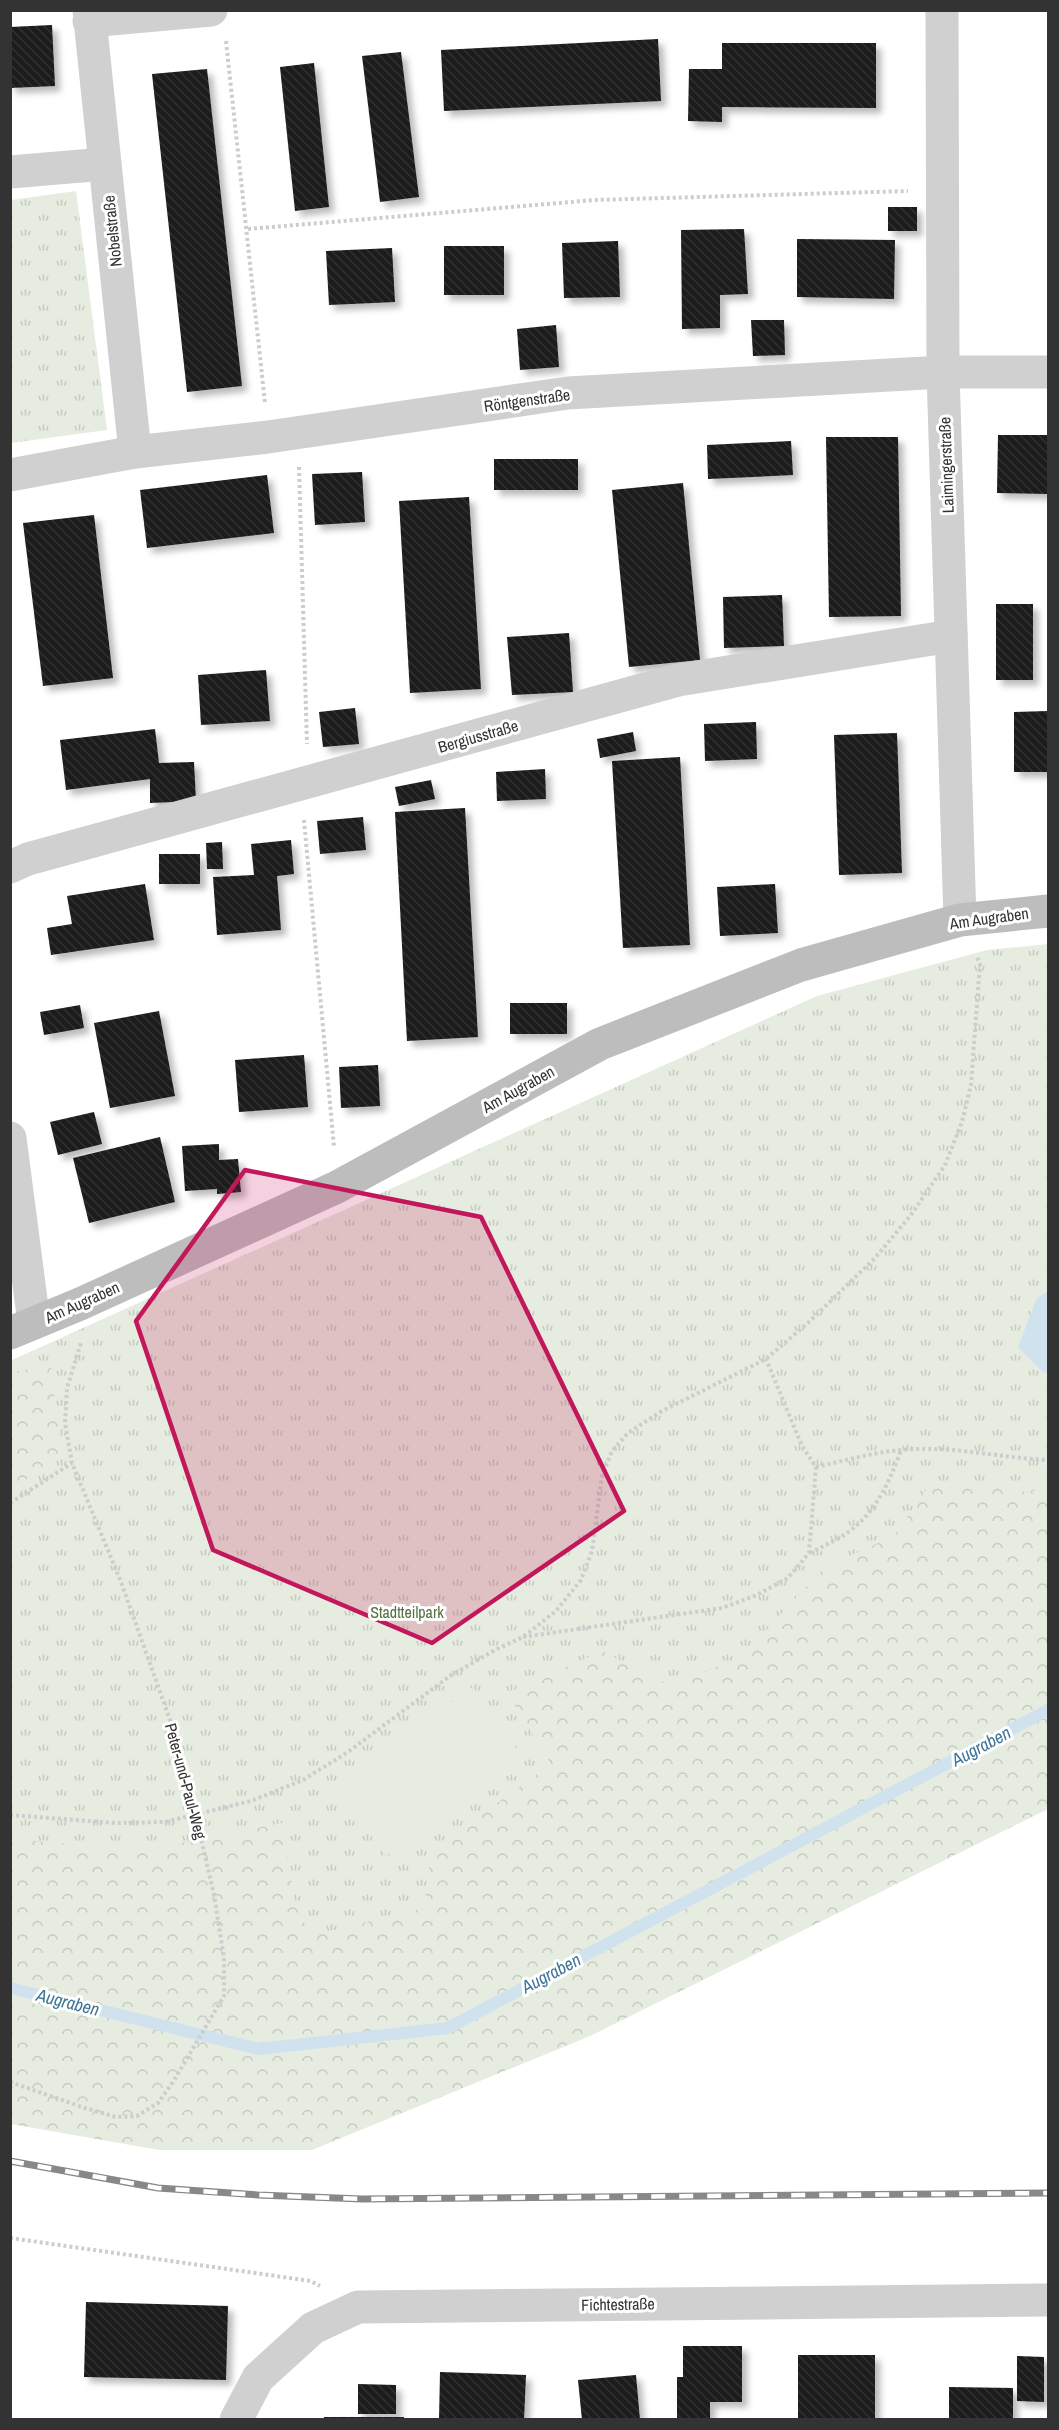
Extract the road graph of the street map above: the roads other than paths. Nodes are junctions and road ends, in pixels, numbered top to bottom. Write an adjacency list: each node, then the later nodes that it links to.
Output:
1 (942, 10): 6 (street, Laimingerstraße)
2 (89, 16): 3 (street); 4 (street, Nobelstraße)
3 (218, 22)
4 (105, 164): 5 (street); 8 (street, Nobelstraße)
5 (10, 172)
6 (943, 372): 7 (street, Röntgenstraße); 8 (street, Röntgenstraße); 10 (street, Laimingerstraße)
7 (1048, 372)
8 (135, 452): 9 (street, Röntgenstraße)
9 (10, 475)
10 (951, 636): 11 (street, Bergiusstraße); 13 (street, Laimingerstraße)
11 (10, 867)
12 (1048, 911): 13 (street, Am Augraben)
13 (960, 920): 15 (street, Am Augraben)
14 (10, 1138): 15 (street)
15 (22, 1328)
16 (1048, 2300): 17 (street, Fichtestraße)
17 (236, 2420)

